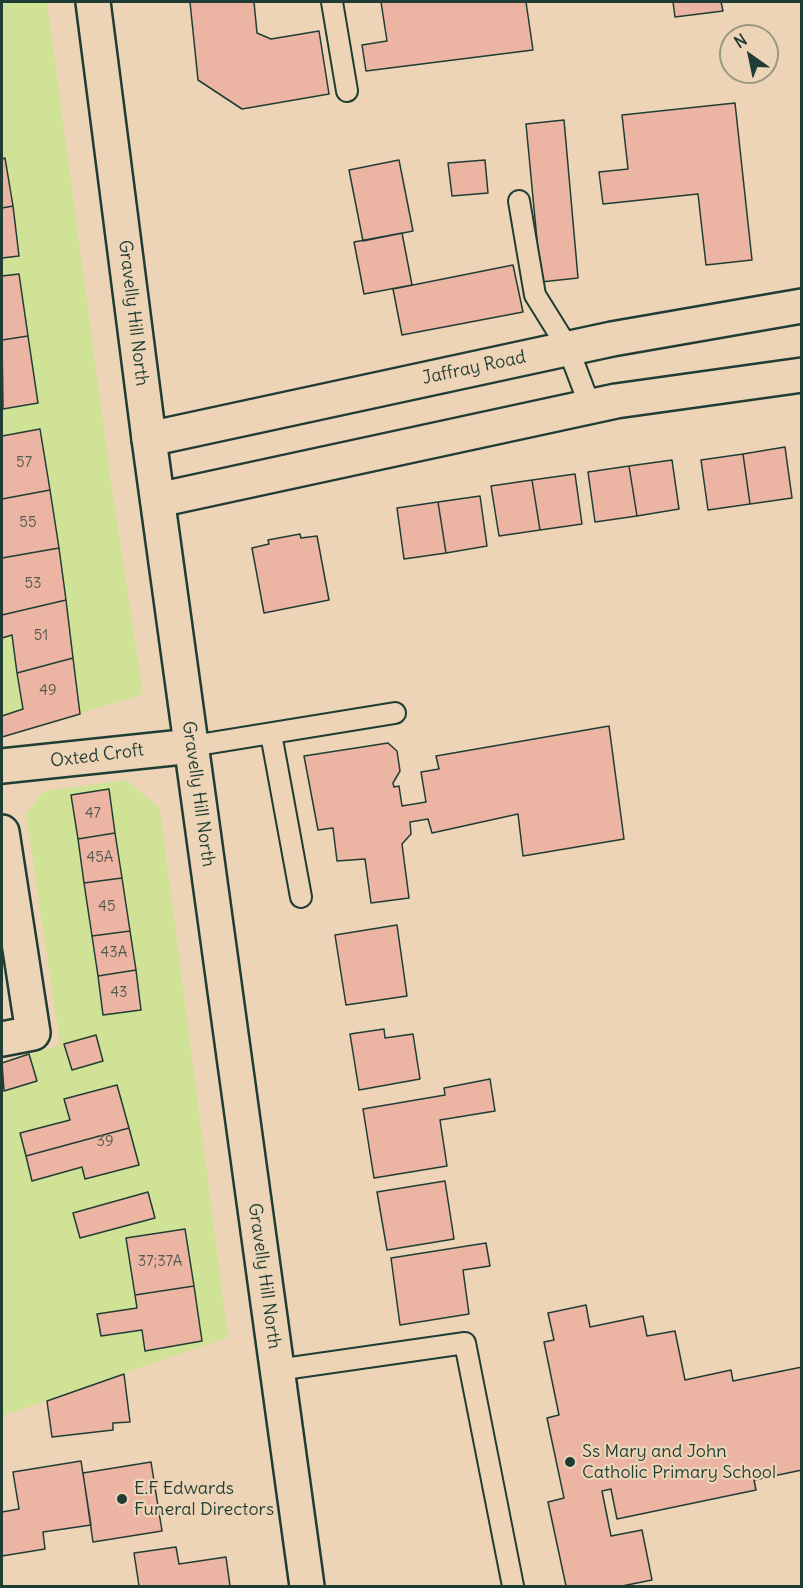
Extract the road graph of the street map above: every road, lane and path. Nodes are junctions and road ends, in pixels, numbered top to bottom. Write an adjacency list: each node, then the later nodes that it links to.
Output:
1 (93, 2): 9 (street, Gravelly Hill North)
2 (332, 2): 3 (lane)
3 (347, 91)
4 (519, 201): 6 (lane)
5 (801, 306): 6 (street, Jaffray Road)
6 (568, 348): 8 (lane); 9 (street, Jaffray Road)
7 (801, 375): 8 (street)
8 (590, 406): 10 (street)
9 (149, 439): 10 (street, Gravelly Hill North)
10 (158, 500): 13 (street, Gravelly Hill North)
11 (394, 713): 12 (lane)
12 (271, 734): 13 (lane); 16 (lane)
13 (192, 746): 14 (street, Oxted Croft); 18 (street, Gravelly Hill North)
14 (2, 766)
15 (2, 832): 17 (street)
16 (302, 897)
17 (2, 1039)
18 (277, 1370): 19 (street, Gravelly Hill North); 20 (lane)
19 (307, 1587)
20 (513, 1587)

